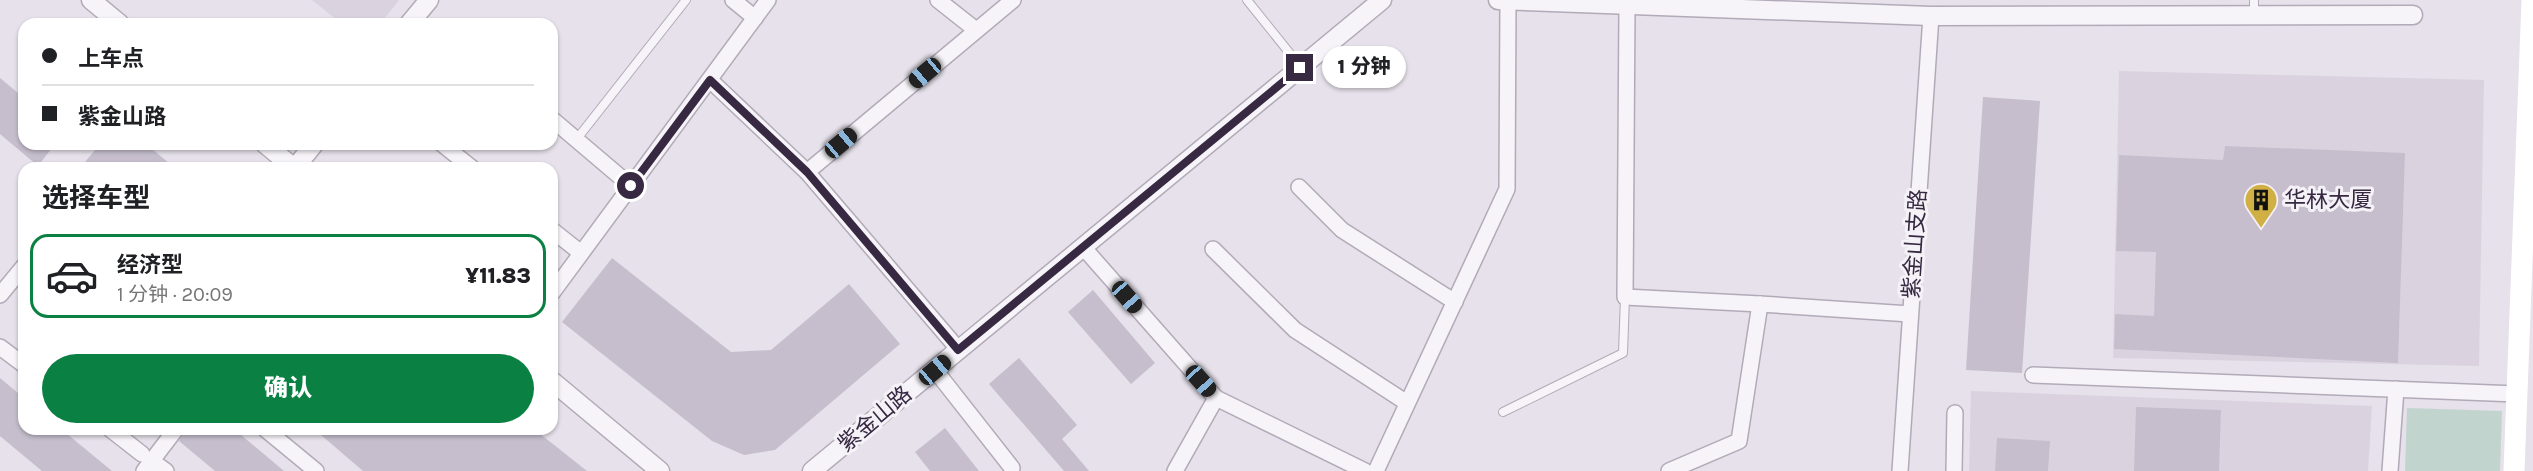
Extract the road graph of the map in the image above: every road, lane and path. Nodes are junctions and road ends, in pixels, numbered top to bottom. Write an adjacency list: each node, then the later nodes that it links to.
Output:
1 (91, 0): 18 (street)
2 (429, 0): 19 (street)
3 (686, 0): 25 (lane)
4 (733, 0): 20 (street)
5 (768, 0): 20 (street)
6 (938, 0): 21 (street)
7 (1012, 0): 21 (street)
8 (1247, 0): 22 (lane)
9 (1382, 0): 22 (street, 紫金山路)
10 (1498, 0): 11 (street)
11 (1508, 0): 13 (street); 43 (street)
12 (2532, 0): 53 (main road)
13 (1627, 6): 14 (street); 42 (street)
14 (1818, 6): 17 (street)
15 (2254, 8): 16 (street); 17 (street)
16 (2413, 15)
17 (1931, 16): 45 (street, 紫金山支路)
18 (113, 18)
19 (415, 18)
20 (755, 18): 23 (street)
21 (976, 30): 32 (street)
22 (1300, 68): 36 (street, 紫金山路)
23 (710, 80): 32 (street); 33 (street)
24 (558, 124): 25 (street)
25 (576, 140): 33 (street)
26 (272, 150): 29 (street)
27 (309, 150): 30 (street)
28 (450, 150): 31 (street)
29 (287, 162)
30 (299, 162)
31 (464, 162)
32 (807, 172): 47 (street)
33 (631, 186): 38 (street)
34 (1299, 188): 43 (street)
35 (558, 235): 38 (street)
36 (1083, 247): 47 (street, 紫金山路); 54 (street)
37 (1213, 249): 55 (street)
38 (581, 253): 40 (street)
39 (18, 274): 41 (street)
40 (558, 285)
41 (0, 296)
42 (1625, 297): 44 (street); 56 (lane)
43 (1455, 302): 55 (street)
44 (1760, 303): 45 (street); 70 (street)
45 (1910, 314): 71 (street, 紫金山支路)
46 (0, 347): 48 (street)
47 (958, 350): 49 (street, 紫金山路)
48 (18, 360)
49 (935, 370): 62 (street); 66 (street, 紫金山路)
50 (2033, 375): 52 (street)
51 (558, 386): 65 (street)
52 (2396, 389): 53 (street); 73 (street)
53 (2517, 394): 74 (main road)
54 (1216, 398): 67 (street); 68 (street)
55 (1407, 404): 69 (street)
56 (1503, 412)
57 (1956, 413): 72 (street)
58 (117, 435): 61 (street)
59 (171, 435): 61 (street)
60 (272, 435): 64 (street)
61 (146, 462): 63 (street)
62 (1012, 468)
63 (166, 471)
64 (316, 471)
65 (660, 471)
66 (812, 471)
67 (1175, 471)
68 (1365, 471)
69 (1376, 471)
70 (1669, 471)
71 (1900, 471)
72 (1954, 471)
73 (2390, 471)
74 (2514, 471)

